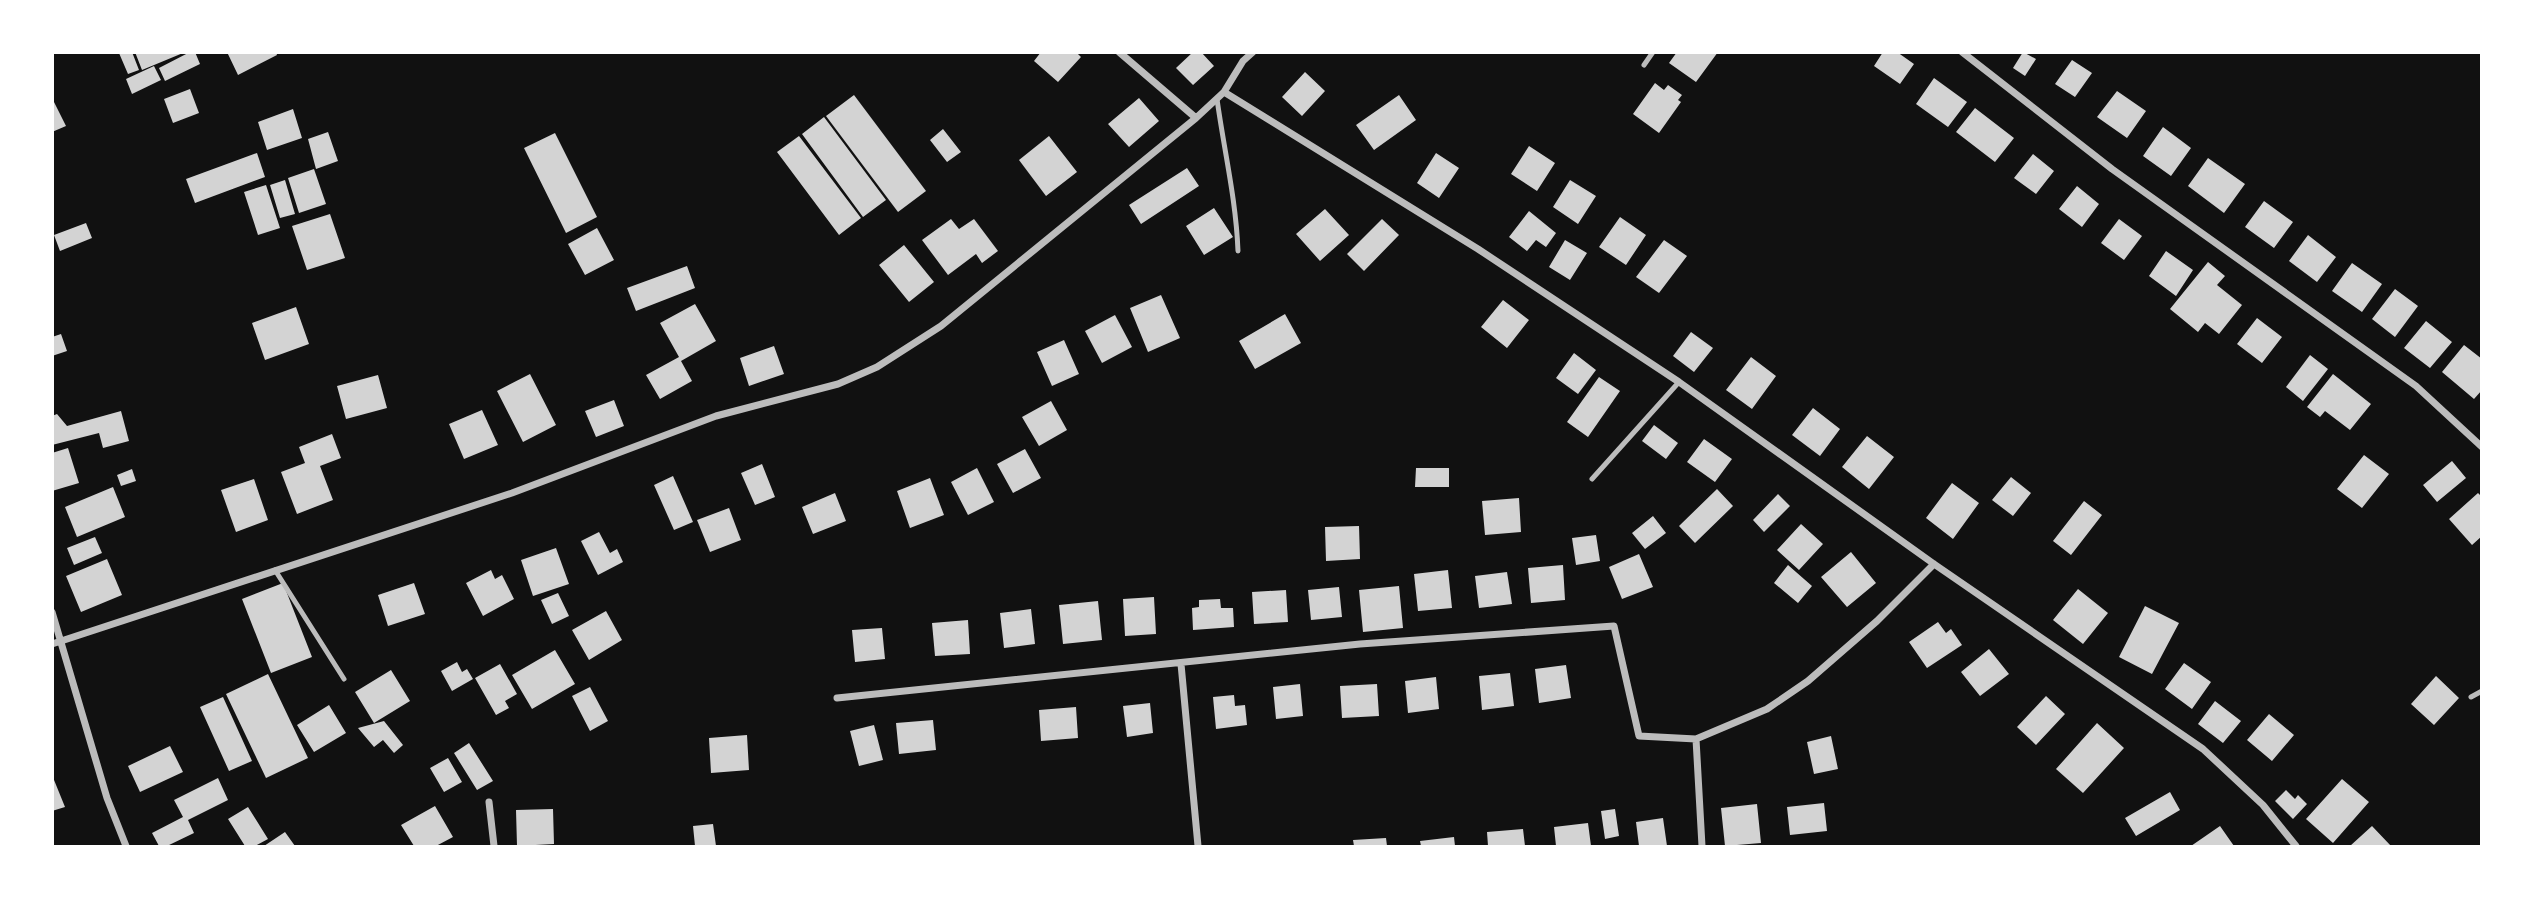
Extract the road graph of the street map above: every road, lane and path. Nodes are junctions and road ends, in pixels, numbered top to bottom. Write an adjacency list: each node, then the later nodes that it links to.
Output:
1 (1119, 52): 8 (street)
2 (1253, 52): 6 (street)
3 (1653, 52): 5 (lane)
4 (1962, 52): 11 (street)
5 (1644, 65)
6 (1224, 92): 7 (street); 10 (street)
7 (1217, 99): 8 (street); 9 (lane)
8 (1196, 118): 14 (street)
9 (1238, 251)
10 (1679, 382): 12 (lane); 13 (street)
11 (2482, 447)
12 (1592, 479)
13 (1934, 564): 23 (street); 29 (street)
14 (275, 570): 16 (street); 19 (lane)
15 (52, 612): 16 (street)
16 (62, 640): 17 (street); 25 (street)
17 (52, 644)
18 (1181, 664): 22 (street); 23 (street); 27 (street)
19 (344, 679)
20 (2482, 691): 21 (lane)
21 (2471, 697)
22 (837, 698)
23 (1696, 739): 28 (street)
24 (489, 802): 26 (street)
25 (126, 846)
26 (494, 846)
27 (1198, 846)
28 (1702, 846)
29 (2295, 846)

